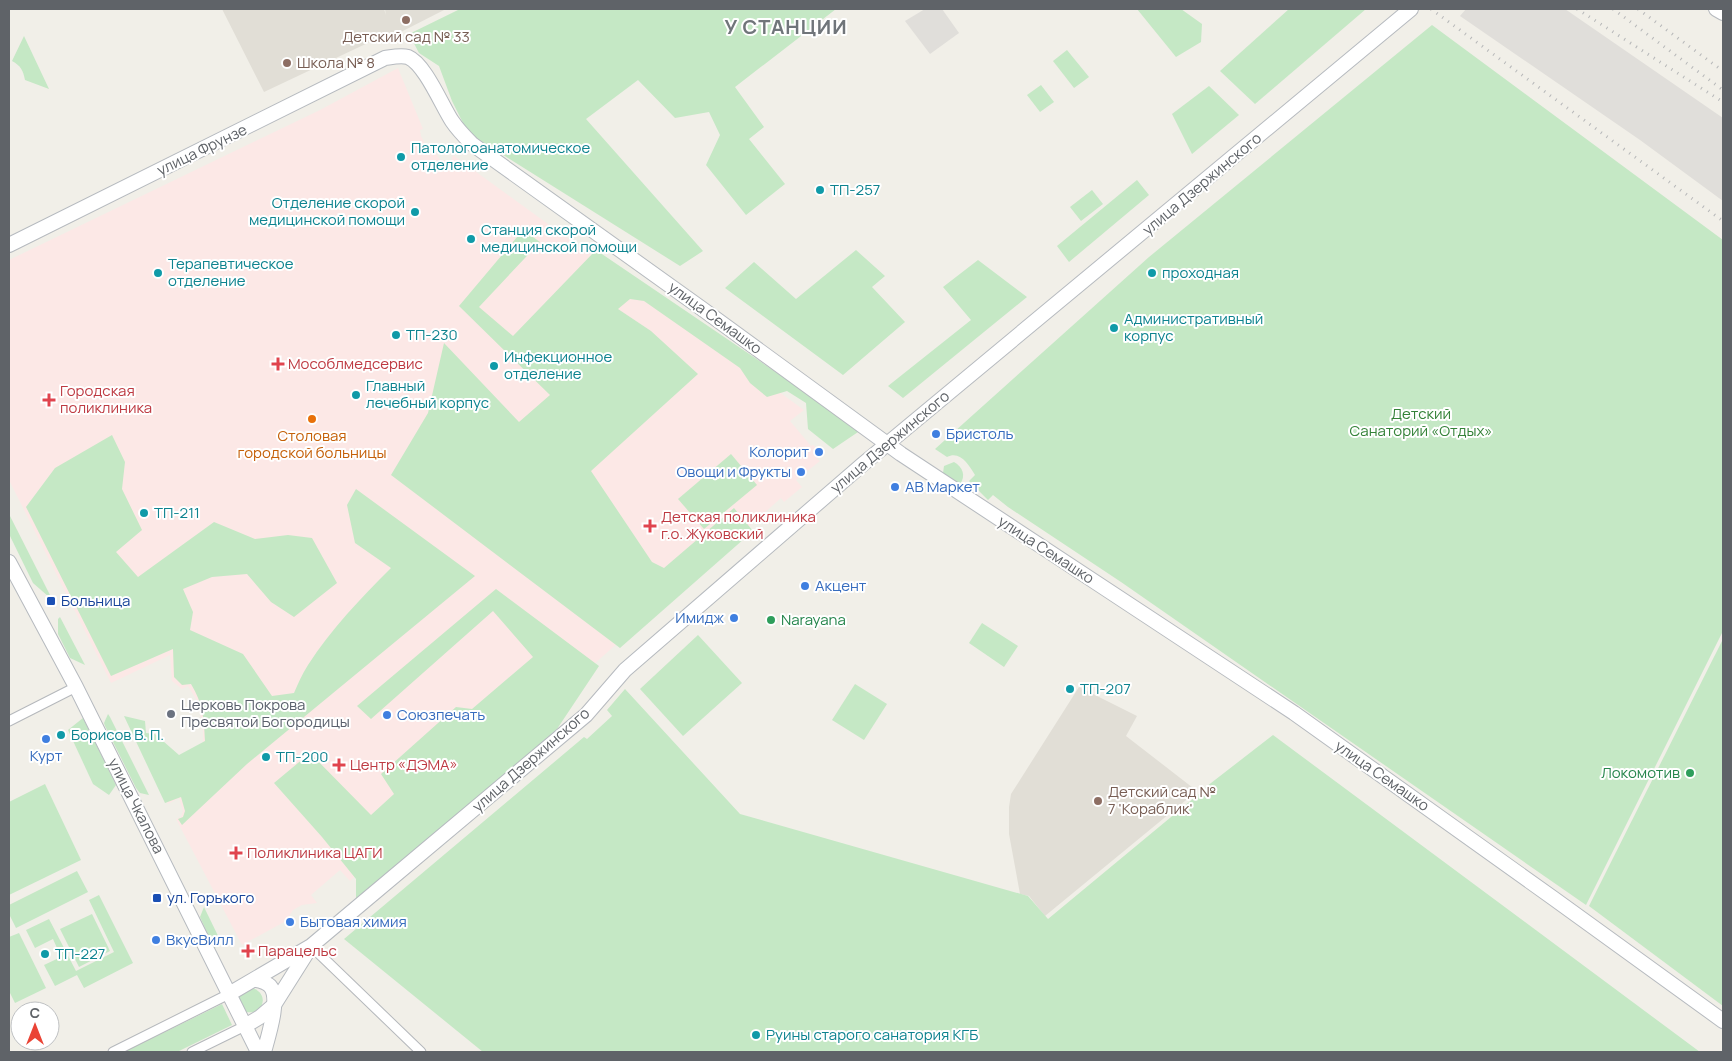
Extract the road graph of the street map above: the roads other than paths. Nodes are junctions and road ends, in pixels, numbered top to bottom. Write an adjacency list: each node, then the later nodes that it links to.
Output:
1 (1411, 9): 6 (main road, улица Дзержинского)
2 (1716, 9): 3 (main road)
3 (1723, 14)
4 (396, 56): 5 (main road, улица Фрунзе); 6 (main road, улица Семашко)
5 (9, 245)
6 (887, 444): 10 (main road, улица Дзержинского); 14 (main road, улица Семашко)
7 (9, 562): 8 (main road, улица Чкалова)
8 (76, 687): 9 (street); 12 (main road, улица Чкалова)
9 (9, 721)
10 (311, 946): 11 (main road, улица Дзержинского); 13 (main road, улица Дзержинского); 20 (street)
11 (256, 980): 12 (main road, улица Дзержинского); 13 (main road)
12 (229, 994): 15 (main road, улица Чкалова); 16 (street)
13 (274, 1005): 15 (main road, улица Дзержинского); 19 (main road, улица Дзержинского)
14 (1723, 1022)
15 (245, 1026): 17 (street); 18 (main road, улица Чкалова)
16 (113, 1052)
17 (192, 1052)
18 (258, 1052)
19 (264, 1052)
20 (420, 1052)

